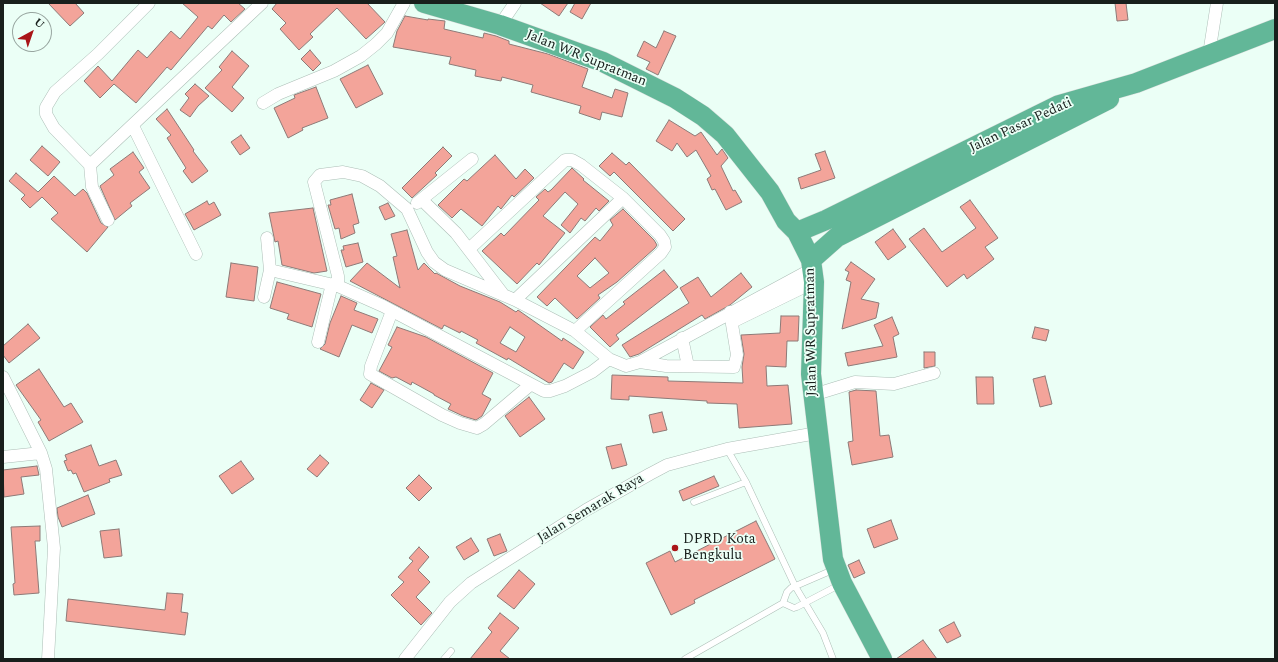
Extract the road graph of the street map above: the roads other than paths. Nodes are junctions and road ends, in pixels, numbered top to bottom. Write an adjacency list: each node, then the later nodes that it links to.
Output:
1 (149, 3): 14 (street)
2 (262, 3): 12 (street)
3 (404, 3): 11 (street)
4 (424, 3): 7 (highway, Jalan WR Supratman)
5 (515, 3): 7 (street)
6 (1217, 3): 9 (street)
7 (500, 25): 19 (highway, Jalan WR Supratman)
8 (1274, 34): 9 (highway, Jalan Pasar Pedati)
9 (1209, 54): 10 (highway, Jalan Pasar Pedati)
10 (1136, 83): 19 (highway, Jalan Pasar Pedati); 24 (highway)
11 (263, 103)
12 (133, 126): 14 (street); 22 (street)
13 (472, 159): 16 (street)
14 (90, 165): 18 (street)
15 (623, 198): 21 (street); 28 (street); 31 (street)
16 (422, 200): 17 (street); 21 (street)
17 (407, 209): 25 (street); 26 (street)
18 (108, 220)
19 (797, 232): 24 (highway, Jalan WR Supratman)
20 (267, 238): 23 (street)
21 (469, 249): 26 (street)
22 (196, 254)
23 (270, 270): 25 (street); 27 (street)
24 (812, 270): 30 (street); 40 (highway, Jalan WR Supratman)
25 (335, 285): 29 (street); 33 (street)
26 (504, 295): 28 (street)
27 (264, 297)
28 (515, 300): 31 (street)
29 (392, 311): 39 (street); 39 (street)
30 (731, 317): 32 (street); 36 (street)
31 (575, 331): 34 (street)
32 (682, 338): 35 (street); 36 (street)
33 (318, 342)
34 (609, 359): 35 (street); 39 (street)
35 (640, 362): 36 (street)
36 (688, 366)
37 (934, 373): 40 (street)
38 (3, 377): 43 (street)
39 (530, 386)
40 (812, 395): 41 (highway, Jalan WR Supratman)
41 (817, 433): 42 (street, Jalan Semarak Raya); 47 (highway, Jalan WR Supratman)
42 (727, 449): 45 (lane); 53 (street, Jalan Semarak Raya)
43 (41, 453): 44 (street); 52 (street)
44 (3, 457)
45 (746, 482): 46 (lane); 48 (lane)
46 (694, 502)
47 (840, 576): 48 (lane); 50 (lane); 57 (highway, Jalan WR Supratman)
48 (795, 586): 49 (lane); 50 (lane)
49 (783, 603): 50 (lane); 55 (lane)
50 (805, 604): 56 (lane)
51 (451, 651): 54 (lane)
52 (48, 659)
53 (405, 659)
54 (444, 659)
55 (685, 659)
56 (833, 659)
57 (882, 659)

